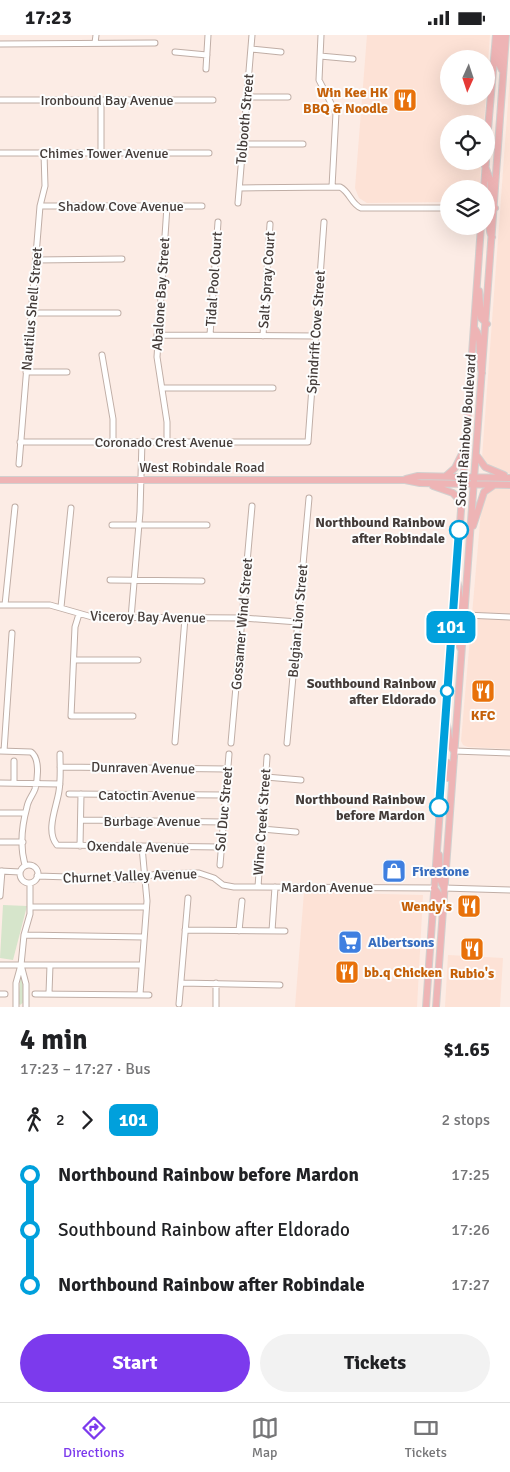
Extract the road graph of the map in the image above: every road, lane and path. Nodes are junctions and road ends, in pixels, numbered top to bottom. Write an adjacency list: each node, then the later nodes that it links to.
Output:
1 (96, 35): 8 (street)
2 (208, 35): 15 (street)
3 (252, 35): 11 (street, Tolbooth Street)
4 (321, 35): 16 (street)
5 (496, 35): 12 (main road)
6 (500, 35): 19 (main road)
7 (506, 35): 19 (main road, South Rainbow Boulevard)
8 (96, 43): 9 (street); 10 (street)
9 (155, 43)
10 (0, 44)
11 (251, 49): 14 (street); 21 (street, Tolbooth Street)
12 (495, 50)
13 (175, 52): 15 (street)
14 (281, 52)
15 (207, 55): 18 (street)
16 (320, 57): 17 (street); 33 (street)
17 (353, 59)
18 (206, 69)
19 (507, 72): 26 (main road, South Rainbow Boulevard)
20 (495, 76): 26 (main road)
21 (247, 97): 22 (street); 27 (street, Tolbooth Street)
22 (288, 97)
23 (0, 100): 24 (street, Ironbound Bay Avenue)
24 (101, 100): 25 (street, Ironbound Bay Avenue); 31 (street)
25 (213, 100)
26 (501, 104): 40 (main road, South Rainbow Boulevard)
27 (243, 144): 28 (street); 34 (street, Tolbooth Street)
28 (303, 144)
29 (0, 153): 30 (street, Chimes Tower Avenue)
30 (44, 153): 31 (street, Chimes Tower Avenue); 36 (street, Nautilus Shell Street)
31 (101, 153): 32 (street, Chimes Tower Avenue)
32 (209, 153)
33 (332, 187): 34 (street); 39 (street)
34 (240, 188): 35 (street, Tolbooth Street)
35 (238, 203)
36 (40, 206): 37 (street, Shadow Cove Avenue); 48 (street, Nautilus Shell Street)
37 (167, 206): 38 (street, Shadow Cove Avenue); 55 (street, Abalone Bay Street)
38 (202, 206)
39 (440, 208)
40 (495, 208)
41 (218, 223): 56 (street, Tidal Pool Court)
42 (324, 223): 58 (street, Spindrift Cove Street)
43 (270, 224): 57 (street, Salt Spray Court)
44 (480, 235): 50 (main road, South Rainbow Boulevard)
45 (491, 235): 47 (main road)
46 (493, 235): 47 (main road, South Rainbow Boulevard)
47 (493, 239): 53 (main road, South Rainbow Boulevard)
48 (36, 259): 49 (street); 51 (street, Nautilus Shell Street)
49 (122, 259)
50 (477, 285): 53 (main road); 54 (main road, South Rainbow Boulevard)
51 (31, 313): 52 (street); 60 (street, Nautilus Shell Street)
52 (118, 313)
53 (486, 324): 62 (main road, South Rainbow Boulevard)
54 (474, 328): 62 (main road); 70 (main road, South Rainbow Boulevard)
55 (157, 335): 56 (street); 63 (street, Abalone Bay Street)
56 (210, 335): 57 (street)
57 (263, 336): 58 (street)
58 (316, 336): 69 (street, Spindrift Cove Street)
59 (102, 355): 65 (street)
60 (26, 372): 61 (street); 68 (street, Nautilus Shell Street)
61 (67, 372)
62 (483, 377): 71 (main road, South Rainbow Boulevard)
63 (162, 388): 64 (street); 67 (street, Abalone Bay Street)
64 (273, 388)
65 (113, 441): 66 (street, Coronado Crest Avenue); 68 (street, Coronado Crest Avenue)
66 (142, 441): 67 (street, Coronado Crest Avenue); 77 (street)
67 (167, 441): 69 (street, Coronado Crest Avenue)
68 (20, 442): 72 (street, Nautilus Shell Street)
69 (308, 442)
70 (466, 447): 73 (main road); 74 (main road, South Rainbow Boulevard)
71 (477, 456): 75 (main road, South Rainbow Boulevard); 76 (main road)
72 (19, 464)
73 (446, 475): 74 (main road, West Robindale Road); 79 (main road, West Robindale Road)
74 (463, 475): 75 (main road, West Robindale Road); 81 (main road, South Rainbow Boulevard)
75 (475, 476): 76 (main road, West Robindale Road); 82 (main road, South Rainbow Boulevard)
76 (510, 478)
77 (142, 479): 78 (main road, West Robindale Road); 79 (main road, West Robindale Road); 91 (street)
78 (0, 480)
79 (404, 480): 80 (main road, West Robindale Road)
80 (420, 483): 81 (main road, West Robindale Road); 86 (main road)
81 (463, 483): 82 (main road, West Robindale Road); 86 (main road, South Rainbow Boulevard)
82 (474, 484): 83 (main road, West Robindale Road); 93 (main road, South Rainbow Boulevard)
83 (495, 485): 84 (main road, West Robindale Road); 93 (main road)
84 (510, 485)
85 (309, 498): 107 (street, Belgian Lion Street)
86 (461, 503): 94 (main road, South Rainbow Boulevard)
87 (252, 506): 106 (street, Gossamer Wind Street)
88 (15, 507): 98 (street)
89 (70, 508): 99 (street)
90 (112, 525): 91 (street)
91 (138, 525): 92 (street); 96 (street)
92 (207, 525)
93 (470, 536): 101 (main road, South Rainbow Boulevard)
94 (456, 578): 101 (main road); 102 (main road, South Rainbow Boulevard)
95 (110, 580): 96 (street)
96 (134, 581): 97 (street); 104 (street)
97 (202, 581)
98 (2, 605): 99 (street, Viceroy Bay Avenue)
99 (60, 607): 100 (street, Viceroy Bay Avenue)
100 (79, 614): 104 (street, Viceroy Bay Avenue); 110 (street)
101 (464, 615): 103 (street); 109 (main road, South Rainbow Boulevard)
102 (452, 616): 109 (main road); 113 (main road, South Rainbow Boulevard)
103 (510, 617)
104 (131, 618): 105 (street, Viceroy Bay Avenue)
105 (185, 618): 106 (street, Viceroy Bay Avenue); 114 (street)
106 (243, 618): 107 (street, Viceroy Bay Avenue); 115 (street, Gossamer Wind Street)
107 (298, 622): 116 (street, Belgian Lion Street)
108 (12, 633): 117 (street)
109 (462, 650): 118 (main road, South Rainbow Boulevard)
110 (74, 659): 111 (street); 112 (street)
111 (138, 660)
112 (133, 716)
113 (445, 721): 118 (main road); 123 (main road, South Rainbow Boulevard)
114 (175, 742)
115 (231, 743)
116 (287, 743)
117 (2, 751): 131 (street)
118 (454, 751): 120 (street); 133 (main road, South Rainbow Boulevard)
119 (229, 753): 126 (street, Sol Duc Street)
120 (510, 753)
121 (60, 754): 125 (street)
122 (267, 757): 127 (street, Wine Creek Street)
123 (442, 760): 133 (main road); 145 (main road, South Rainbow Boulevard)
124 (14, 761): 130 (street)
125 (60, 767): 126 (street, Dunraven Avenue); 132 (street)
126 (227, 769): 136 (street, Sol Duc Street)
127 (266, 777): 128 (street); 141 (street, Wine Creek Street)
128 (301, 780)
129 (0, 783): 130 (street)
130 (14, 783): 131 (street)
131 (36, 783): 132 (street); 138 (street)
132 (60, 784): 146 (street, Oxendale Avenue)
133 (450, 789): 160 (main road, South Rainbow Boulevard)
134 (70, 794): 135 (street, Catoctin Avenue)
135 (81, 794): 136 (street, Catoctin Avenue); 139 (street)
136 (225, 795): 140 (street, Sol Duc Street)
137 (0, 813): 138 (street)
138 (26, 813): 144 (street)
139 (81, 820): 140 (street, Burbage Avenue); 146 (street)
140 (223, 821): 148 (street, Sol Duc Street)
141 (262, 829): 142 (street); 157 (street, Wine Creek Street)
142 (296, 831)
143 (0, 842): 144 (street)
144 (23, 842): 149 (street)
145 (437, 844): 159 (main road, South Rainbow Boulevard); 160 (main road)
146 (80, 846): 147 (street, Oxendale Avenue)
147 (142, 847): 148 (street, Oxendale Avenue); 154 (street)
148 (221, 847): 150 (street, Sol Duc Street)
149 (25, 865): 152 (street); 153 (street)
150 (220, 865)
151 (1, 871): 152 (street); 162 (street)
152 (20, 872): 155 (street)
153 (38, 876): 154 (street, Churnet Valley Avenue); 155 (street)
154 (144, 876): 156 (street, Churnet Valley Avenue); 166 (street)
155 (30, 883): 165 (street)
156 (221, 883): 157 (street, Mardon Avenue)
157 (258, 887): 158 (street, Mardon Avenue)
158 (274, 887): 159 (street, Mardon Avenue); 170 (street)
159 (434, 888): 168 (main road); 189 (main road, South Rainbow Boulevard)
160 (444, 888): 161 (street); 168 (main road, South Rainbow Boulevard)
161 (510, 890)
162 (0, 896)
163 (188, 898): 167 (street)
164 (242, 901): 169 (street)
165 (31, 907): 166 (street); 172 (street)
166 (146, 907): 173 (street)
167 (185, 930): 169 (street); 178 (street)
168 (441, 930): 190 (main road, South Rainbow Boulevard)
169 (239, 931): 170 (street)
170 (272, 931): 171 (street)
171 (285, 931)
172 (24, 935): 173 (street); 175 (street)
173 (144, 937): 177 (street)
174 (0, 965): 175 (street)
175 (21, 965): 176 (street); 186 (street); 187 (street)
176 (50, 965): 177 (street); 181 (street)
177 (142, 965): 183 (street)
178 (180, 983): 179 (street); 185 (street)
179 (216, 983): 180 (street); 188 (street)
180 (280, 985)
181 (49, 993): 182 (street); 183 (street)
182 (35, 994)
183 (140, 994): 184 (street)
184 (149, 995)
185 (179, 1004)
186 (16, 1007)
187 (26, 1007)
188 (216, 1007)
189 (426, 1007)
190 (436, 1007)

